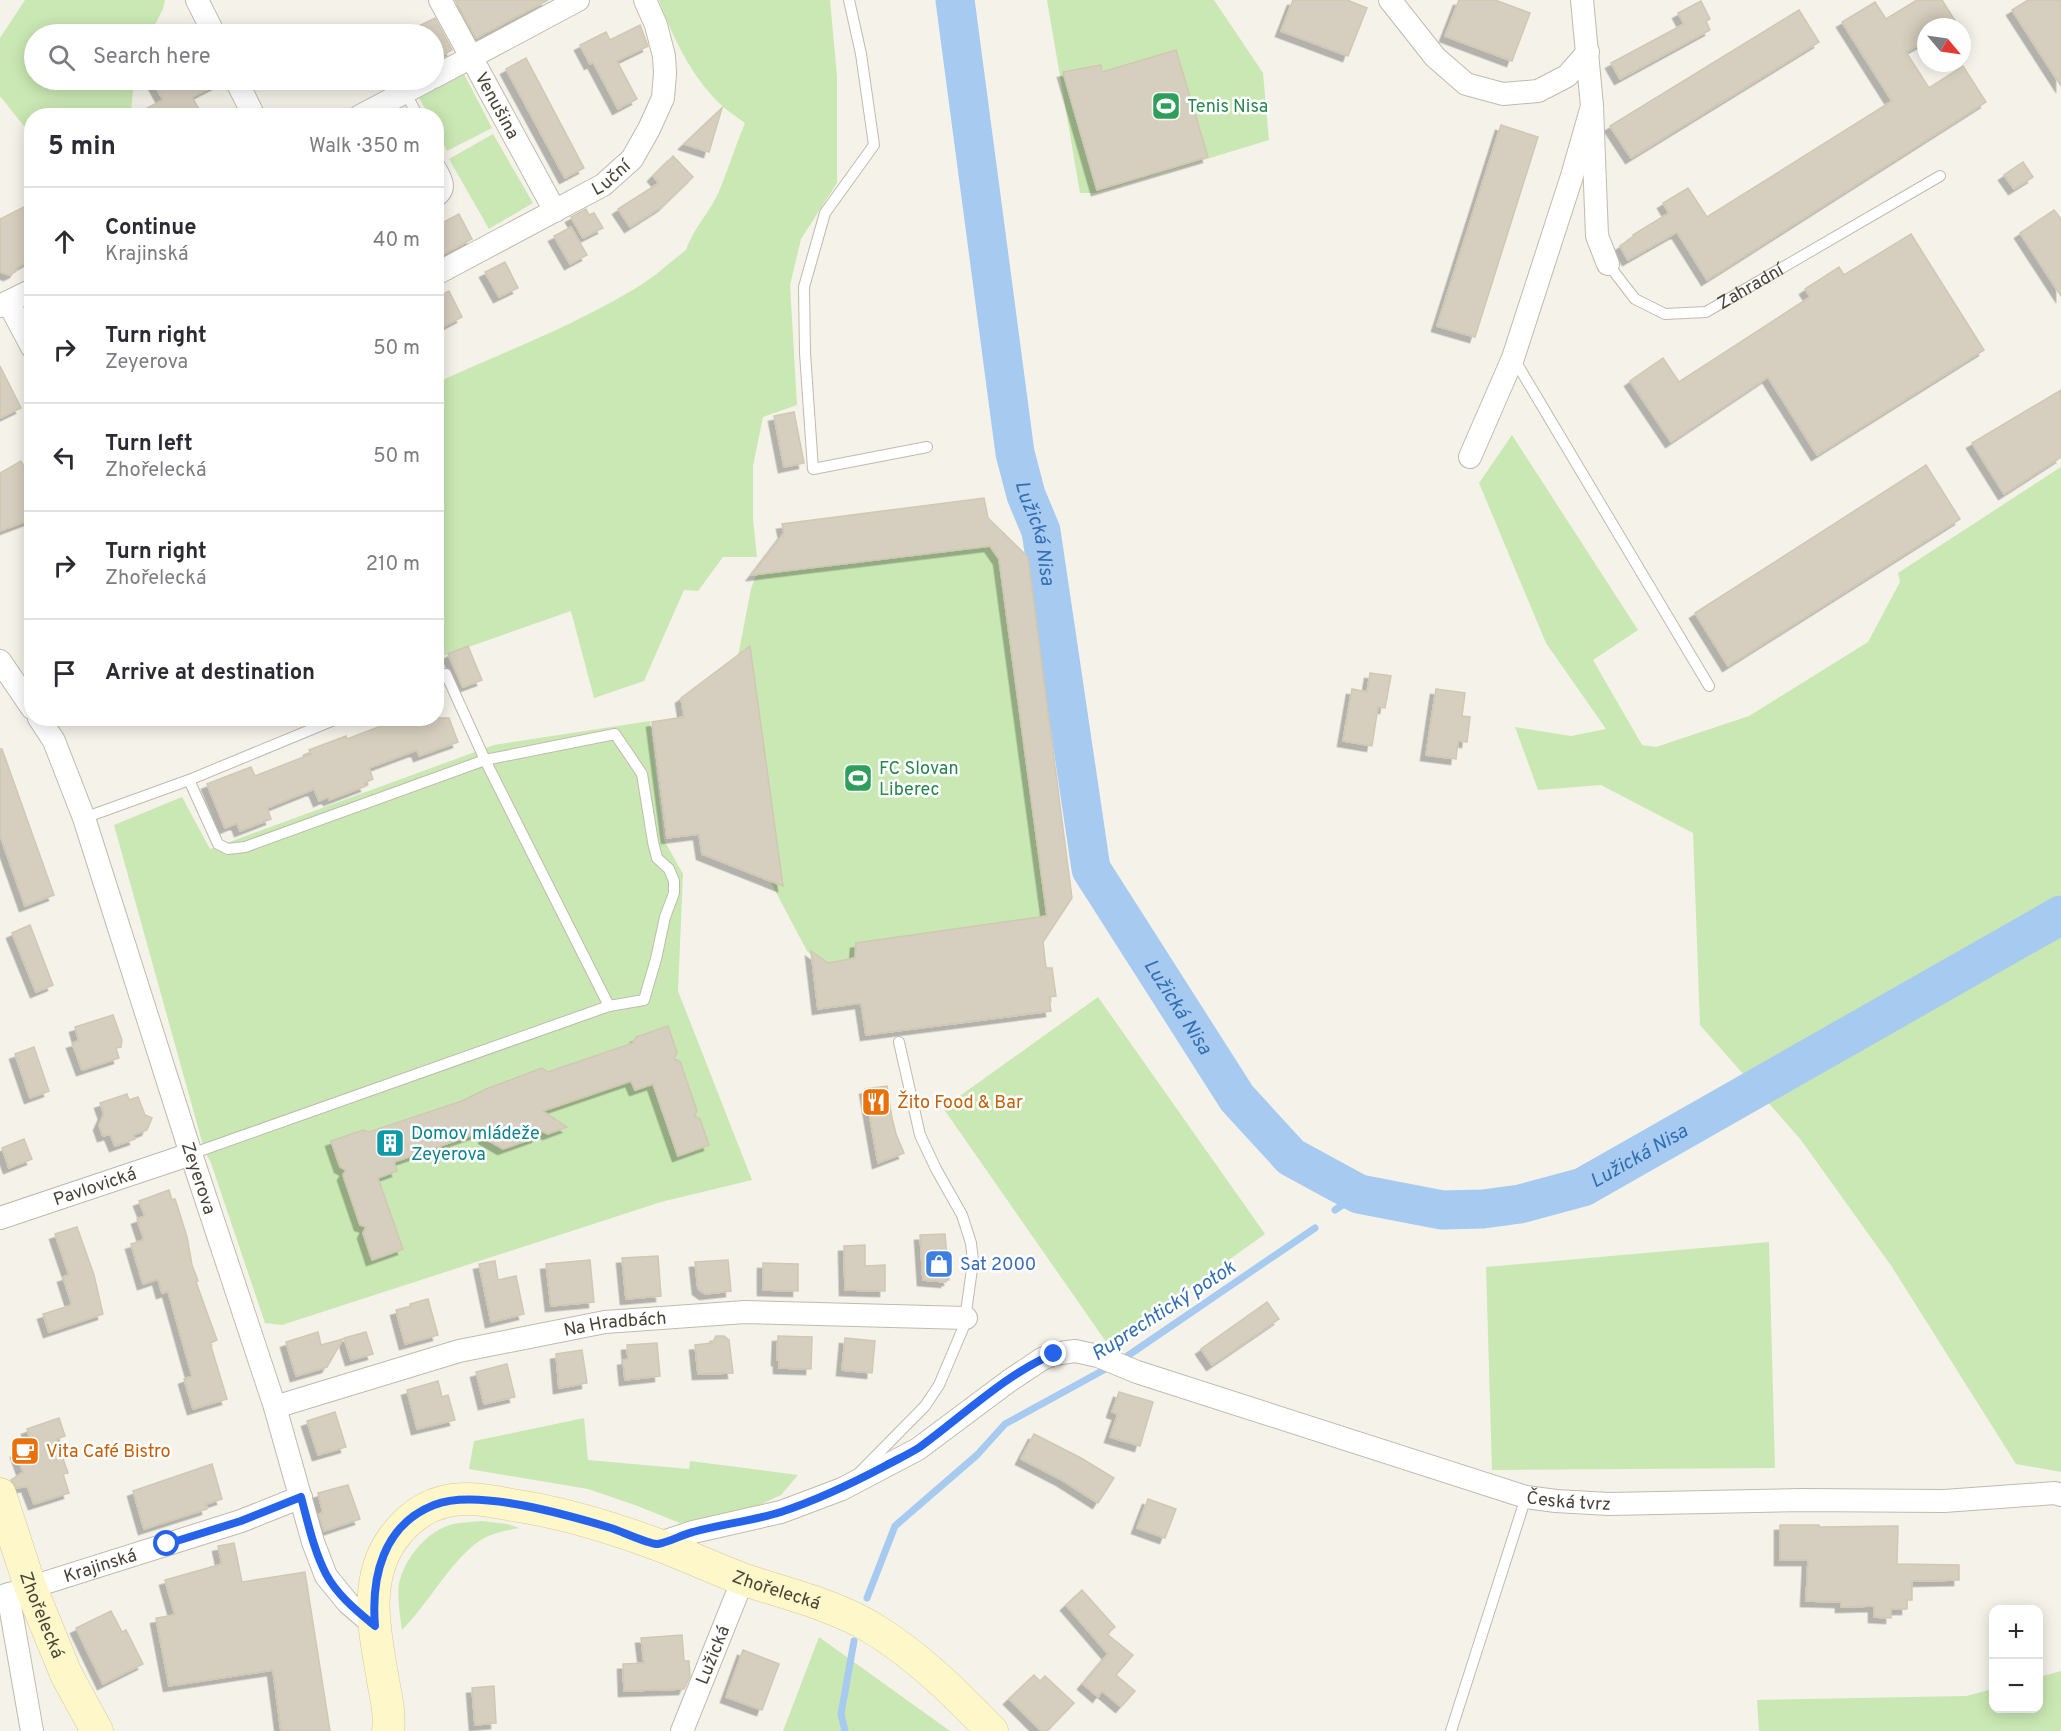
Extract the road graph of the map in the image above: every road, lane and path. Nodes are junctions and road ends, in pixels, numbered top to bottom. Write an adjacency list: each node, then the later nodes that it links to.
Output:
1 (196, 0): 8 (street)
2 (440, 0): 10 (street, Venušina)
3 (578, 0): 10 (street)
4 (645, 0): 22 (street, Luční)
5 (849, 0): 29 (lane)
6 (1390, 0): 9 (street)
7 (1582, 0): 9 (street, Zahradní)
8 (209, 24)
9 (1588, 52): 15 (street, Zahradní)
10 (471, 56): 11 (street); 22 (street, Venušina)
11 (444, 71)
12 (241, 90): 16 (street)
13 (409, 90): 14 (street)
14 (405, 92): 17 (street); 18 (lane)
15 (1592, 106): 23 (street, Zahradní); 28 (street, Zahradní)
16 (250, 108)
17 (375, 108)
18 (414, 108)
19 (444, 171): 21 (lane)
20 (1940, 176): 23 (lane, Zahradní)
21 (444, 199)
22 (555, 211): 24 (street, Luční)
23 (1608, 264)
24 (444, 270)
25 (24, 294): 26 (street)
26 (4, 304): 27 (street)
27 (24, 335)
28 (1513, 358): 30 (street, Zahradní); 33 (lane)
29 (927, 447)
30 (1470, 457)
31 (0, 661): 34 (street)
32 (444, 675): 37 (lane)
33 (1709, 686)
34 (24, 696)
35 (44, 726): 39 (street, Zeyerova)
36 (320, 726): 38 (lane)
37 (485, 760): 38 (lane); 40 (lane); 40 (lane)
38 (189, 780): 39 (lane)
39 (84, 818): 42 (street, Zeyerova)
40 (609, 1006): 42 (lane)
41 (899, 1042): 44 (lane)
42 (191, 1154): 43 (street, Pavlovická); 45 (street, Zeyerova)
43 (0, 1218)
44 (966, 1318): 45 (street, Na Hradbách); 46 (lane)
45 (275, 1407): 49 (street, Zeyerova)
46 (842, 1489): 50 (street, Česká tvrz); 51 (street)
47 (0, 1494): 53 (main road, Zhořelecká)
48 (2061, 1495): 50 (street, Česká tvrz)
49 (301, 1497): 53 (street, Krajinská); 54 (street, Zeyerova)
50 (1526, 1497): 60 (lane)
51 (657, 1544): 52 (main road, Zhořelecká); 54 (main road, Zhořelecká)
52 (743, 1579): 58 (street, Lužická); 59 (main road, Zhořelecká)
53 (13, 1593): 55 (street); 56 (main road, Zhořelecká)
54 (375, 1626): 57 (main road, Zhořelecká)
55 (32, 1731)
56 (97, 1731)
57 (388, 1731)
58 (682, 1731)
59 (992, 1731)
60 (1451, 1731)

